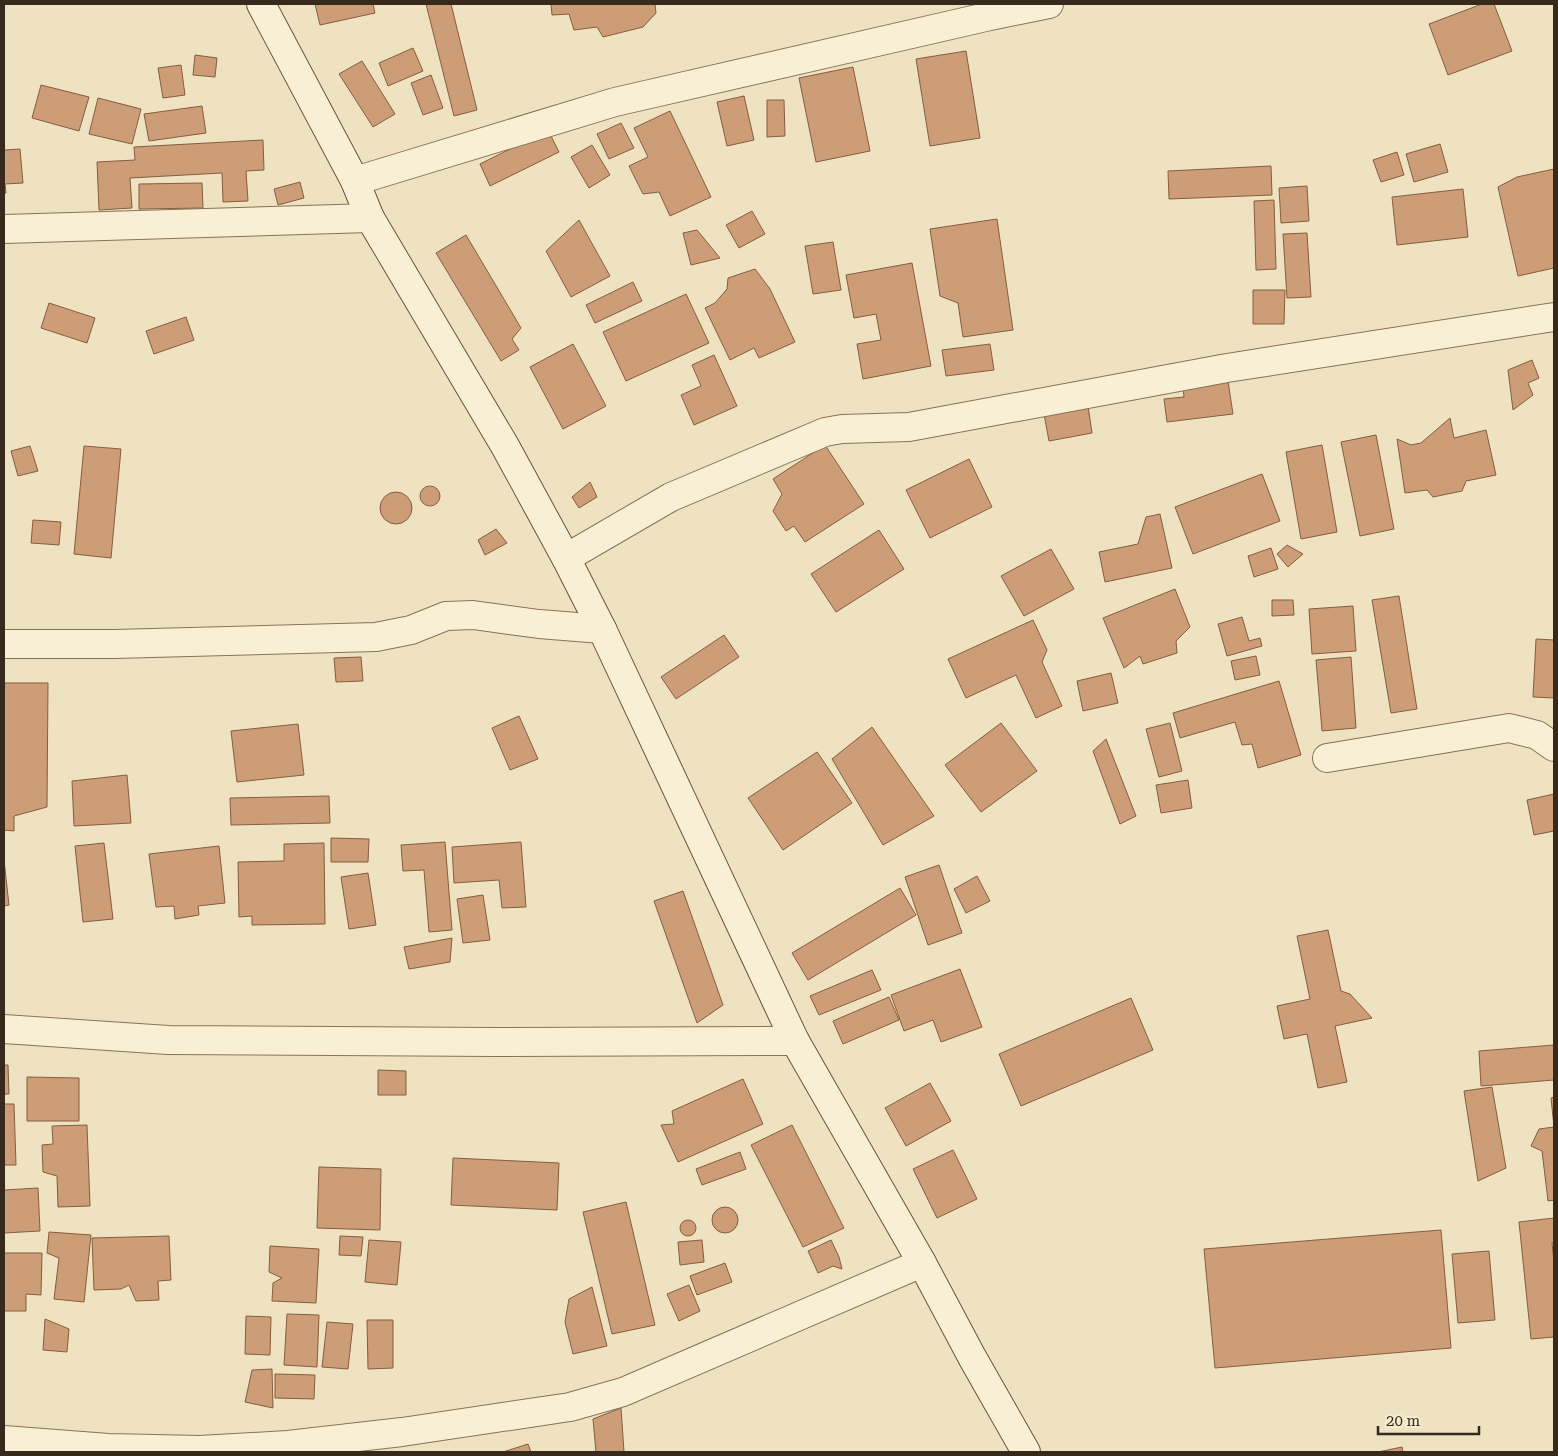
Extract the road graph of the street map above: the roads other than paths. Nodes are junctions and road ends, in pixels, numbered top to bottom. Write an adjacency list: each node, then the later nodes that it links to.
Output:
1 (261, 4): 3 (street)
2 (1049, 4): 3 (street)
3 (355, 181): 4 (street)
4 (370, 218): 5 (street); 7 (street)
5 (4, 230)
6 (1554, 317): 7 (street)
7 (566, 558): 8 (street)
8 (602, 629): 9 (street); 13 (street)
9 (4, 644)
10 (1554, 747): 11 (street)
11 (1327, 758)
12 (4, 1029): 13 (street)
13 (795, 1041): 14 (street)
14 (922, 1263): 16 (street); 17 (street)
15 (4, 1440): 16 (street)
16 (430, 1440)
17 (1026, 1452)

